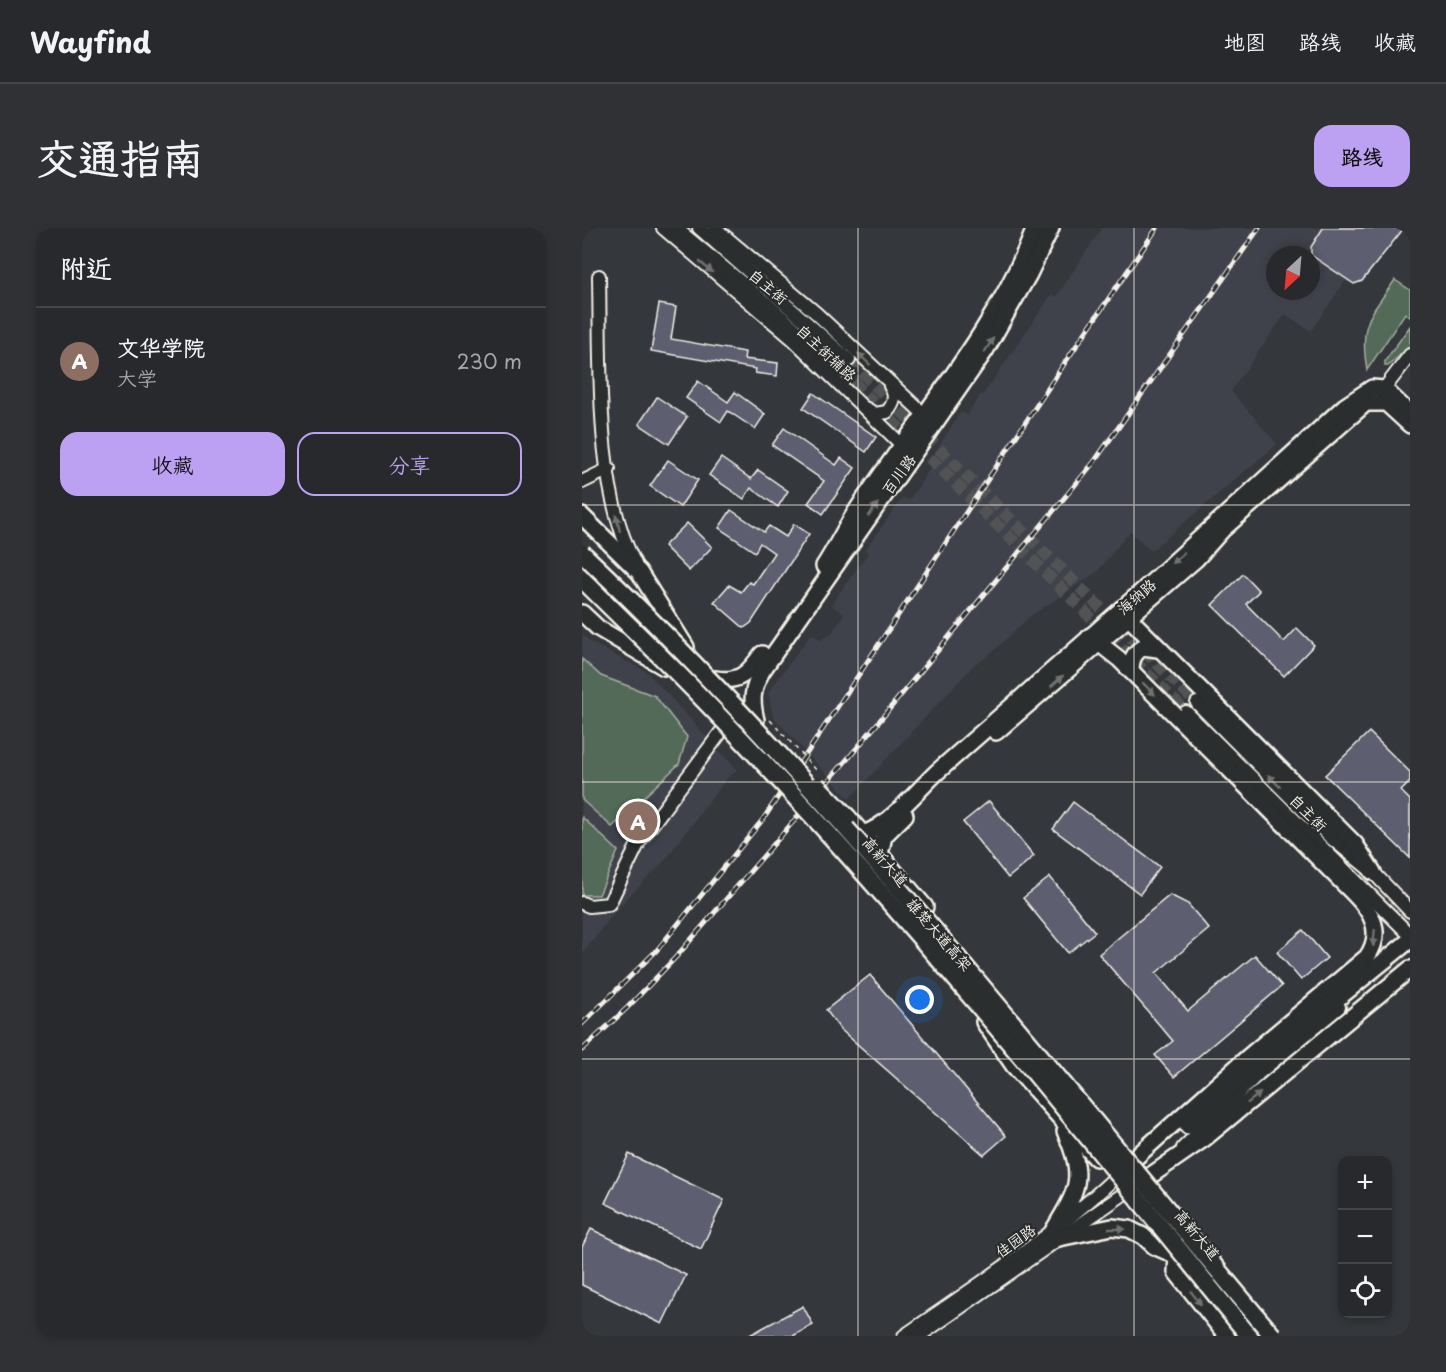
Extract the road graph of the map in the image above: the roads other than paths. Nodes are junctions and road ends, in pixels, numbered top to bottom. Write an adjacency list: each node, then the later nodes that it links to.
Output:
1 (663, 228): 11 (street, 自主街辅路, one-way to 11)
2 (676, 228): 3 (street, 自主街)
3 (699, 228)
4 (715, 228): 9 (street, 自主街辅路, one-way to 4)
5 (1035, 228): 13 (main road, 百川路)
6 (1051, 228): 13 (main road, 百川路, one-way to 6)
7 (599, 276): 16 (street)
8 (1410, 354): 10 (street)
9 (888, 382): 11 (street); 13 (street, 自主街辅路)
10 (1385, 396): 12 (main road); 14 (main road); 25 (main road, 海纳路)
11 (866, 409): 15 (street, 自主街辅路)
12 (1410, 414)
13 (930, 420): 15 (main road, 百川路)
14 (1410, 426)
15 (908, 451): 32 (main road, 百川路); 35 (main road, 百川路, one-way to 15)
16 (609, 470): 17 (street); 21 (street, one-way to 16)
17 (582, 482)
18 (582, 516): 21 (main road)
19 (582, 545): 28 (main road, 高新大道)
20 (582, 553): 61 (highway, 雄楚大道高架, bridge)
21 (639, 572): 28 (main road)
22 (582, 579): 27 (highway, 雄楚大道高架, bridge)
23 (582, 588): 27 (highway, bridge); 30 (main road)
24 (582, 613): 30 (main road)
25 (1125, 614): 26 (main road, 海纳路); 29 (main road)
26 (1094, 640): 31 (main road); 37 (main road, 海纳路); 39 (main road, 海纳路, one-way to 26)
27 (650, 646): 60 (highway, 雄楚大道高架, bridge)
28 (686, 647): 32 (main road, 高新大道)
29 (1158, 649): 31 (main road); 40 (main road)
30 (664, 667): 36 (main road, 高新大道)
31 (1131, 671): 41 (main road, one-way to 41)
32 (716, 678): 35 (main road, 高新大道)
33 (1197, 703): 40 (street, 自主街, one-way to 33)
34 (1186, 712): 38 (street, 自主街)
35 (763, 722): 37 (main road, 高新大道, bridge)
36 (724, 728): 42 (street); 48 (main road, 高新大道)
37 (862, 834): 39 (main road, 高新大道)
38 (1323, 847): 41 (street); 44 (street, 自主街)
39 (880, 854): 47 (main road, 高新大道)
40 (1373, 872): 43 (street, 自主街)
41 (1353, 893): 50 (main road, one-way to 50)
42 (582, 903)
43 (1410, 911)
44 (1410, 938): 50 (main road)
45 (1410, 949): 51 (street)
46 (1410, 969): 51 (main road, one-way to 46)
47 (1006, 1003): 48 (main road); 50 (main road, 高新大道)
48 (984, 1023): 49 (main road, 高新大道)
49 (1060, 1120): 53 (main road, 高新大道); 55 (main road)
50 (1135, 1158): 52 (main road, 高新大道); 53 (street, 佳园路)
51 (1174, 1158): 52 (main road)
52 (1150, 1176): 54 (street, 佳园路); 62 (main road, 高新大道)
53 (1113, 1179): 54 (main road, 高新大道); 55 (street, 佳园路)
54 (1125, 1193): 55 (street, 佳园路); 56 (main road, 高新大道)
55 (1056, 1234): 56 (main road, one-way to 56); 57 (street, 佳园路); 58 (street, 佳园路)
56 (1177, 1256): 59 (main road, one-way to 59); 60 (main road, 高新大道)
57 (904, 1336)
58 (919, 1336)
59 (1227, 1336)
60 (1246, 1336)
61 (1273, 1336)
62 (1282, 1336)

